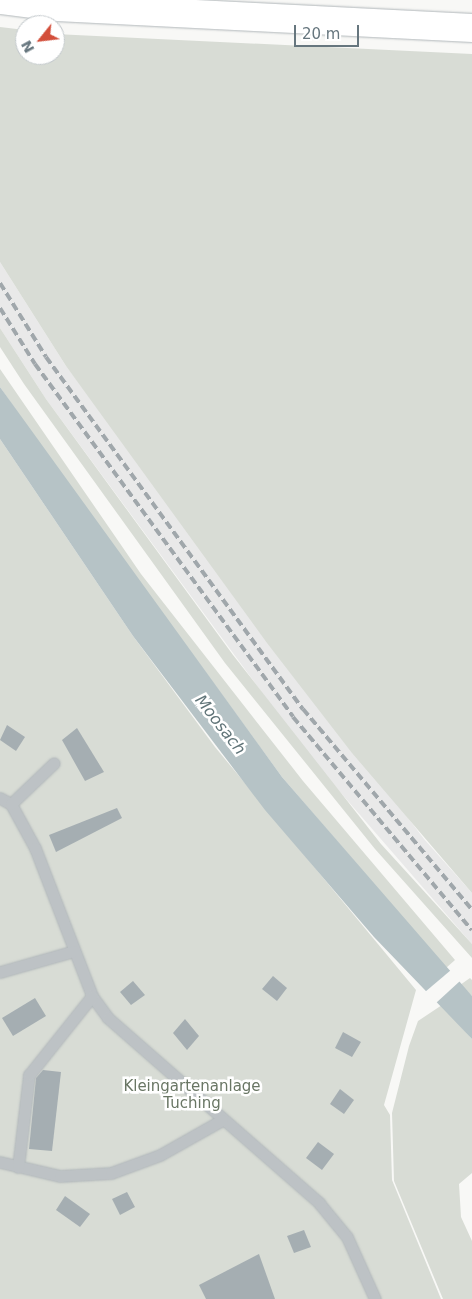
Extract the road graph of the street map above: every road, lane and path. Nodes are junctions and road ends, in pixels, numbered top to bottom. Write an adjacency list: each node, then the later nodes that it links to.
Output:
1 (2, 0): 2 (main road)
2 (472, 28)
3 (54, 763): 5 (lane)
4 (0, 798): 5 (lane)
5 (11, 804): 6 (lane)
6 (74, 951): 7 (lane); 8 (lane)
7 (0, 972)
8 (92, 996): 9 (lane); 11 (lane)
9 (222, 1120): 11 (lane); 12 (lane)
10 (0, 1162): 11 (lane)
11 (18, 1167)
12 (375, 1299)

